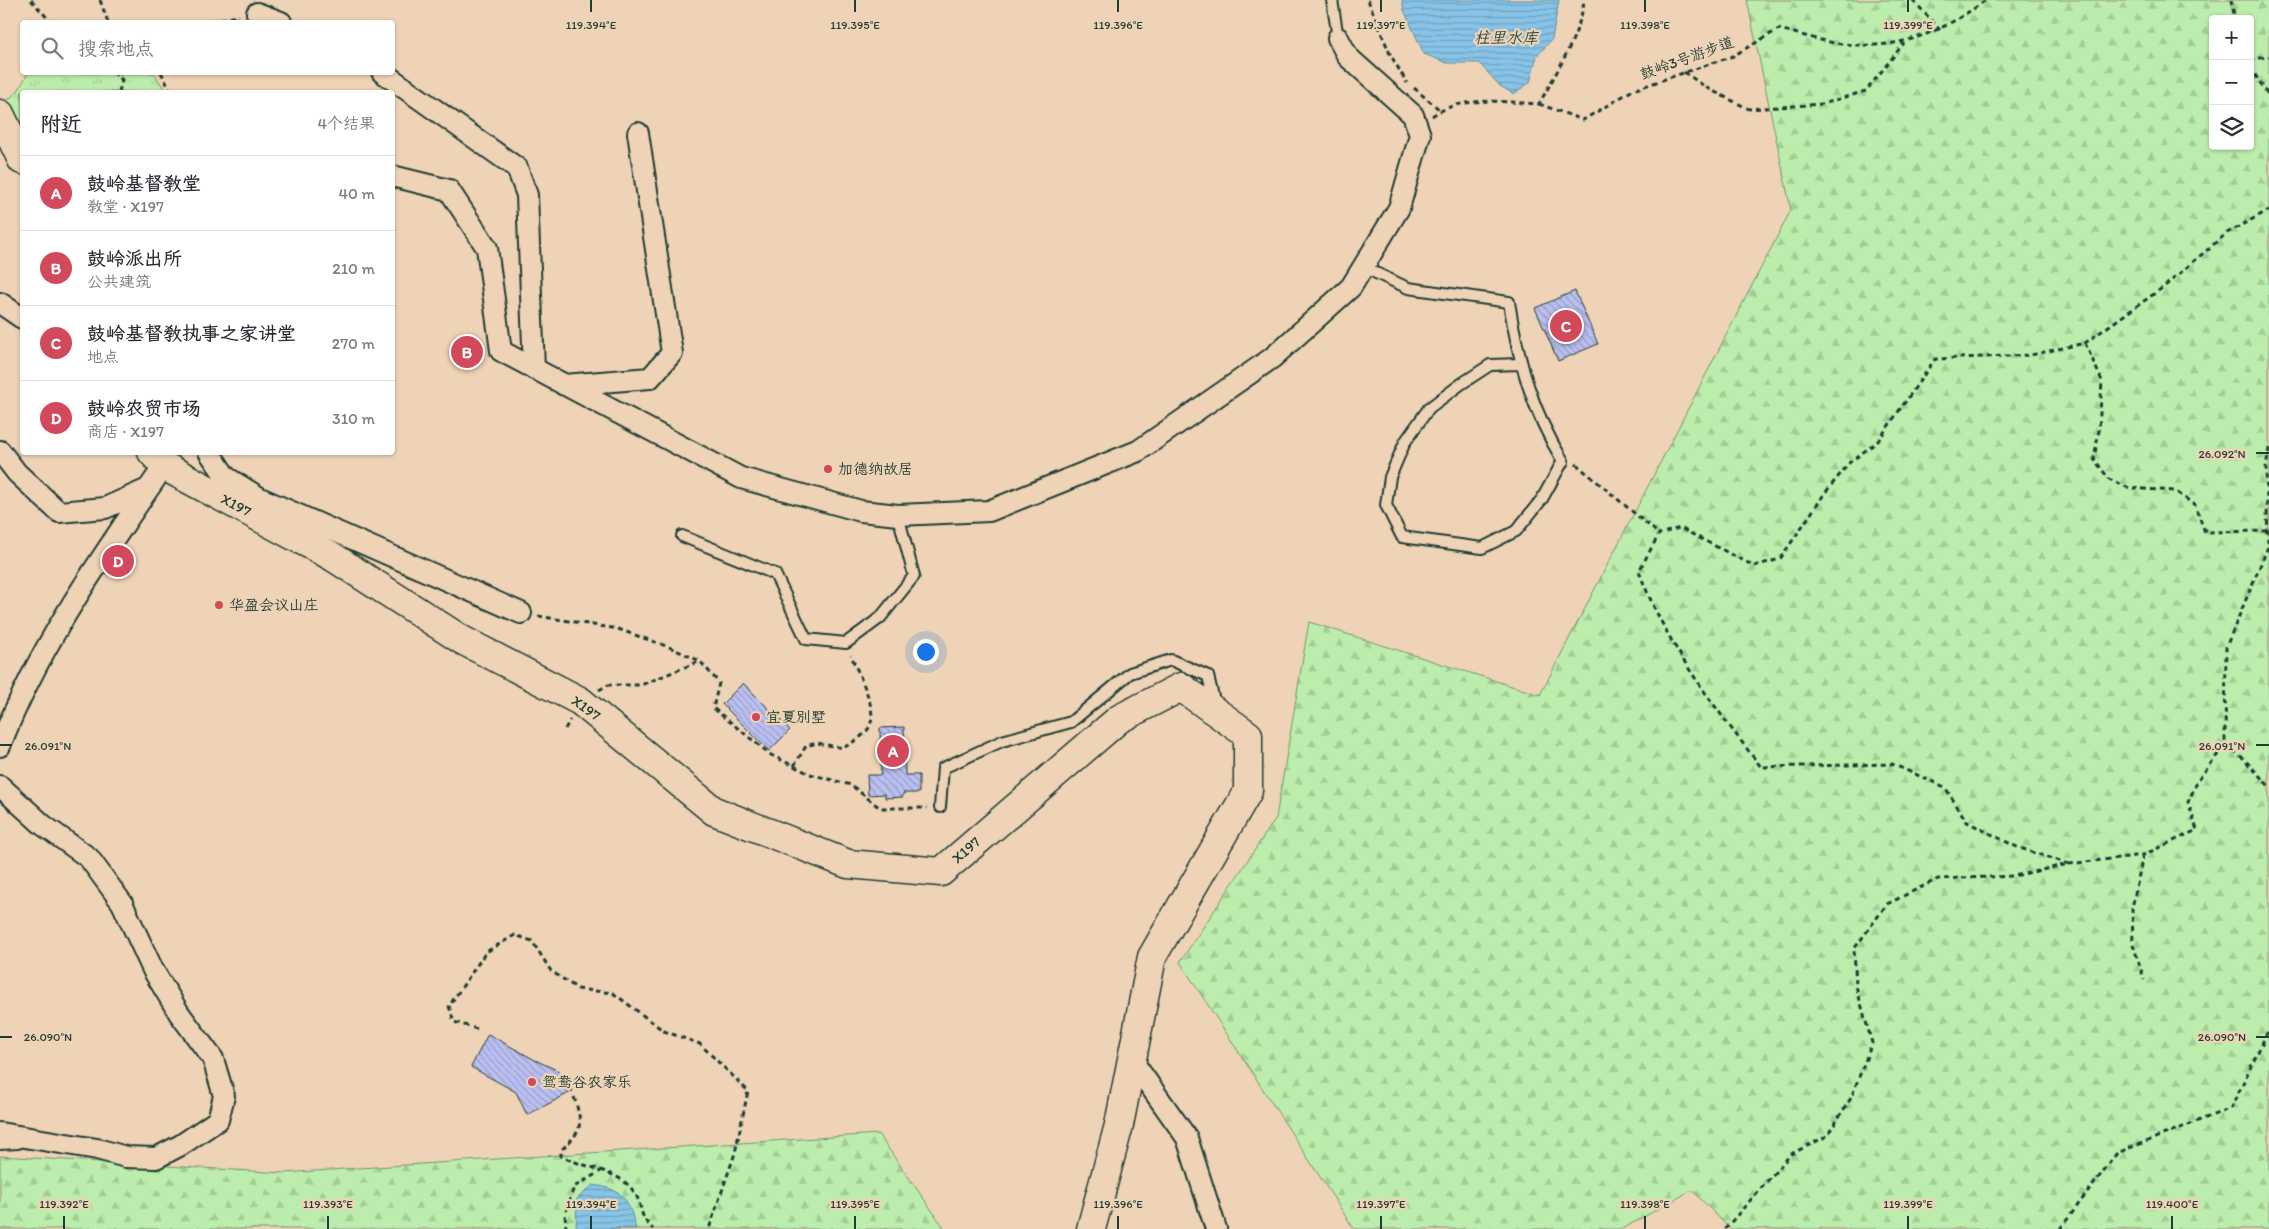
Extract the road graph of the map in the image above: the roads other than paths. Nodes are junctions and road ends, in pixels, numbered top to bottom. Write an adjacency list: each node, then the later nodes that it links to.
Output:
1 (1332, 0): 4 (lane)
2 (258, 13): 3 (street)
3 (276, 20)
4 (1338, 38): 10 (street)
5 (386, 75): 14 (street)
6 (0, 114): 8 (street)
7 (638, 134): 15 (street)
8 (20, 156)
9 (395, 177): 14 (street)
10 (1363, 267): 13 (lane); 22 (street)
11 (0, 303): 12 (street)
12 (20, 317)
13 (1520, 364): 13 (lane)
14 (534, 369): 15 (street)
15 (564, 385): 22 (street)
16 (0, 451): 19 (street)
17 (211, 455): 21 (street)
18 (158, 459): 19 (street); 20 (street, X197 / X197)
19 (148, 489): 26 (street)
20 (211, 491): 21 (street); 25 (street, X197 / X197)
21 (260, 498): 24 (street)
22 (898, 515): 23 (lane)
23 (682, 536)
24 (521, 613)
25 (1217, 713): 28 (lane); 29 (street, X197 / X197)
26 (2, 736)
27 (0, 786): 31 (street)
28 (940, 807)
29 (1132, 1059): 33 (street, X197 / X197); 34 (street)
30 (0, 1133): 31 (street)
31 (49, 1141): 32 (lane)
32 (0, 1144)
33 (1091, 1229)
34 (1216, 1229)

